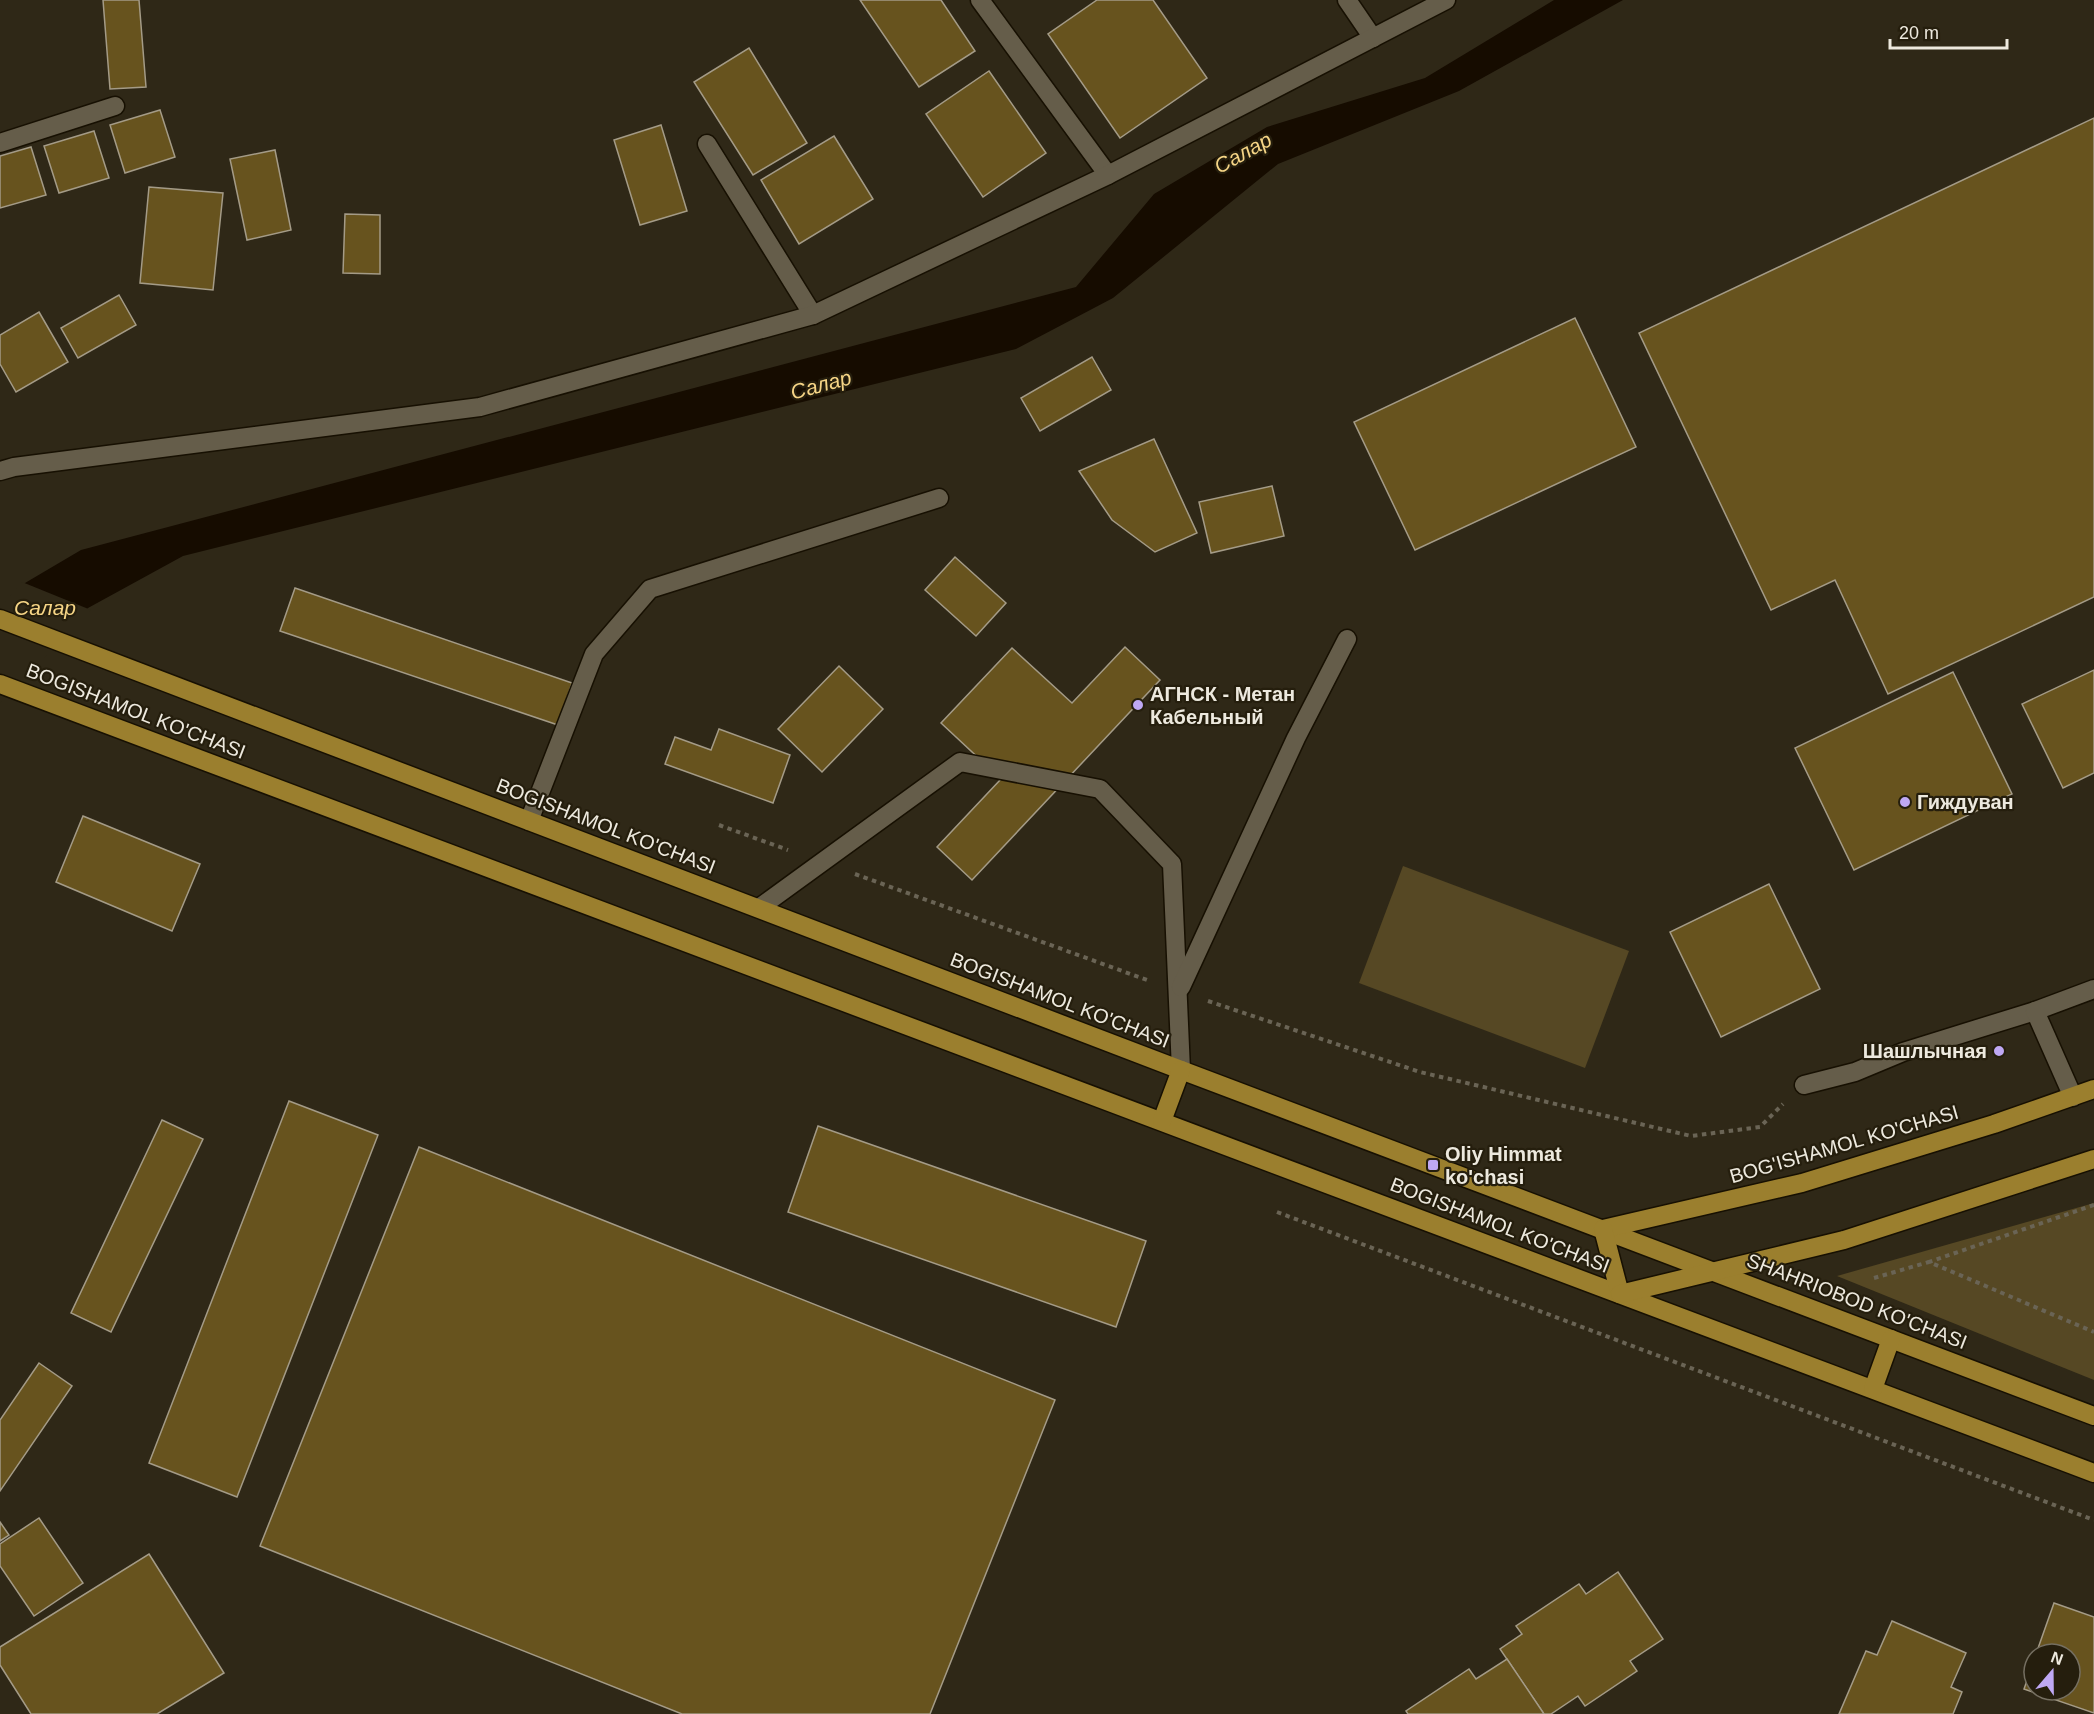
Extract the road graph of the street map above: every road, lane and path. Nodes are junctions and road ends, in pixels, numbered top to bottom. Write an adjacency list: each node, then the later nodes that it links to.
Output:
1 (980, 0): 8 (street)
2 (1347, 0): 4 (street)
3 (1446, 0): 4 (street)
4 (1373, 38): 8 (street)
5 (115, 106): 6 (street)
6 (0, 143)
7 (707, 144): 9 (street)
8 (1108, 176): 9 (street)
9 (813, 315): 10 (street)
10 (0, 471)
11 (939, 498): 15 (street)
12 (0, 619): 15 (main road, BOGISHAMOL KO'CHASI)
13 (1347, 639): 20 (street)
14 (0, 684): 26 (main road, BOGISHAMOL KO'CHASI)
15 (529, 821): 18 (main road, BOGISHAMOL KO'CHASI)
16 (718, 825): 17 (path)
17 (822, 863): 18 (street); 20 (path); 20 (street)
18 (759, 908): 22 (main road, BOGISHAMOL KO'CHASI)
19 (2094, 989): 21 (street)
20 (1179, 991): 22 (street); 23 (path)
21 (2035, 1011): 23 (street); 25 (street)
22 (1181, 1070): 26 (main road); 30 (main road, BOGISHAMOL KO'CHASI)
23 (1804, 1084)
24 (2094, 1089): 25 (main road, BOG'ISHAMOL KO'CHASI)
25 (2073, 1097): 30 (main road, BOG'ISHAMOL KO'CHASI)
26 (1162, 1121): 34 (main road, BOGISHAMOL KO'CHASI)
27 (2094, 1159): 32 (main road)
28 (2094, 1205): 31 (path)
29 (1277, 1212): 40 (path)
30 (1603, 1229): 32 (main road, SHAHRIOBOD KO'CHASI); 34 (main road, BOGISHAMOL KO'CHASI)
31 (1929, 1262): 33 (path); 35 (path)
32 (1716, 1272): 34 (main road); 36 (main road, SHAHRIOBOD KO'CHASI)
33 (1874, 1278)
34 (1620, 1294): 37 (main road)
35 (2094, 1332)
36 (1891, 1339): 37 (main road); 38 (main road, SHAHRIOBOD KO'CHASI)
37 (1873, 1389): 39 (main road)
38 (2094, 1416)
39 (2094, 1473)
40 (2094, 1520)

